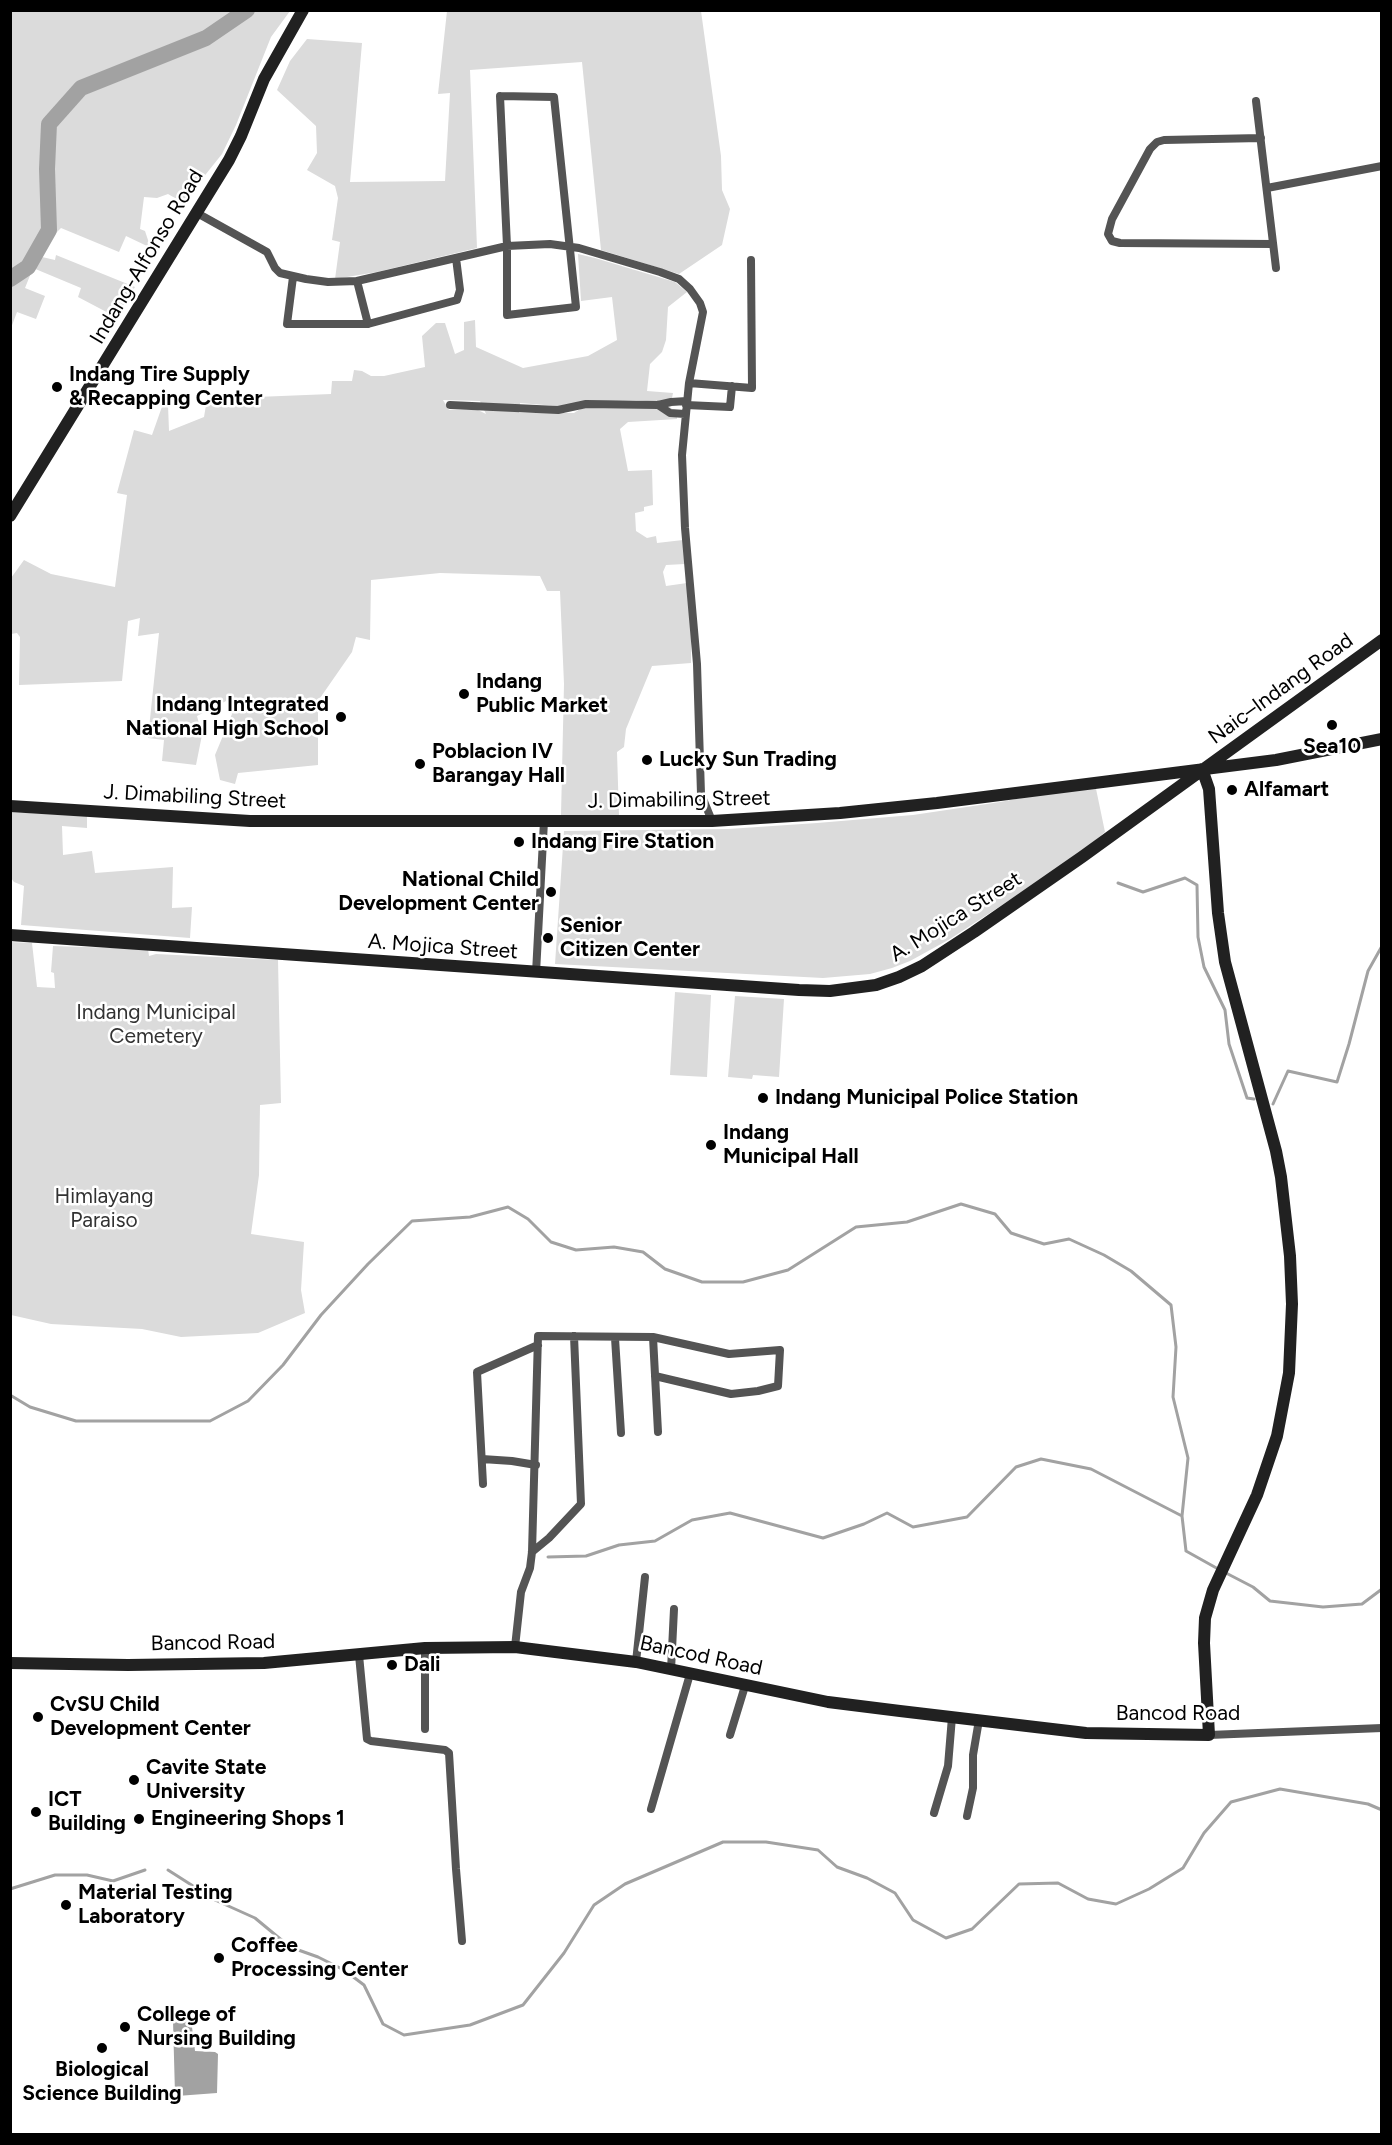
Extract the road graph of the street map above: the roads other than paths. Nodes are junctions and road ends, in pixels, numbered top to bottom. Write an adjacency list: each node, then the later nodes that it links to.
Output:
1 (302, 11): 6 (street, Indang-Alfonso Road)
2 (1256, 101): 3 (street)
3 (1261, 138): 5 (street); 7 (street)
4 (1382, 166): 5 (street)
5 (1267, 188): 7 (street)
6 (197, 213): 13 (street); 21 (street, Indang-Alfonso Road)
7 (1273, 244): 12 (street)
8 (507, 246): 9 (street); 9 (street); 9 (street); 10 (street)
9 (571, 246): 16 (street)
10 (456, 258): 14 (street); 15 (street)
11 (751, 260): 17 (street)
12 (1276, 268)
13 (292, 277): 14 (street); 15 (street)
14 (357, 281): 15 (street)
15 (368, 324)
16 (689, 382): 17 (street); 20 (street)
17 (732, 386): 20 (street)
18 (450, 405): 19 (street)
19 (658, 405): 20 (street); 20 (street)
20 (686, 407): 27 (street)
21 (10, 516)
22 (1382, 640): 24 (street, Naic–Indang Road)
23 (1382, 739): 24 (street, J. Dimabiling Street)
24 (1202, 769): 27 (street, J. Dimabiling Street); 29 (street, A. Mojica Street); 56 (street)
25 (10, 806): 26 (street, J. Dimabiling Street)
26 (544, 821): 27 (street, J. Dimabiling Street); 29 (street)
27 (712, 821)
28 (10, 935): 29 (street, A. Mojica Street)
29 (536, 973)
30 (574, 1336): 32 (street); 33 (street); 40 (street)
31 (653, 1337): 32 (street); 34 (street); 34 (street)
32 (615, 1338): 36 (street)
33 (538, 1345): 37 (street); 38 (street)
34 (656, 1376): 35 (street)
35 (658, 1432)
36 (621, 1433)
37 (482, 1460): 38 (street); 39 (street)
38 (536, 1466): 40 (street)
39 (483, 1484)
40 (532, 1552): 43 (street)
41 (645, 1577): 46 (street)
42 (674, 1609): 48 (street)
43 (515, 1647): 44 (street, Bancod Road); 46 (street, Bancod Road)
44 (425, 1648): 45 (street, Bancod Road); 54 (street)
45 (359, 1655): 47 (street, Bancod Road); 60 (street)
46 (636, 1662): 48 (street, Bancod Road)
47 (10, 1663)
48 (671, 1670): 49 (street, Bancod Road)
49 (690, 1674): 50 (street, Bancod Road); 57 (street)
50 (745, 1686): 51 (street, Bancod Road); 55 (street)
51 (952, 1717): 52 (street, Bancod Road); 58 (street)
52 (979, 1720): 56 (street, Bancod Road); 59 (street)
53 (1382, 1728): 56 (street, Bancod Road)
54 (425, 1729)
55 (730, 1735)
56 (1209, 1735)
57 (651, 1809)
58 (934, 1813)
59 (968, 1816)
60 (462, 1941)

